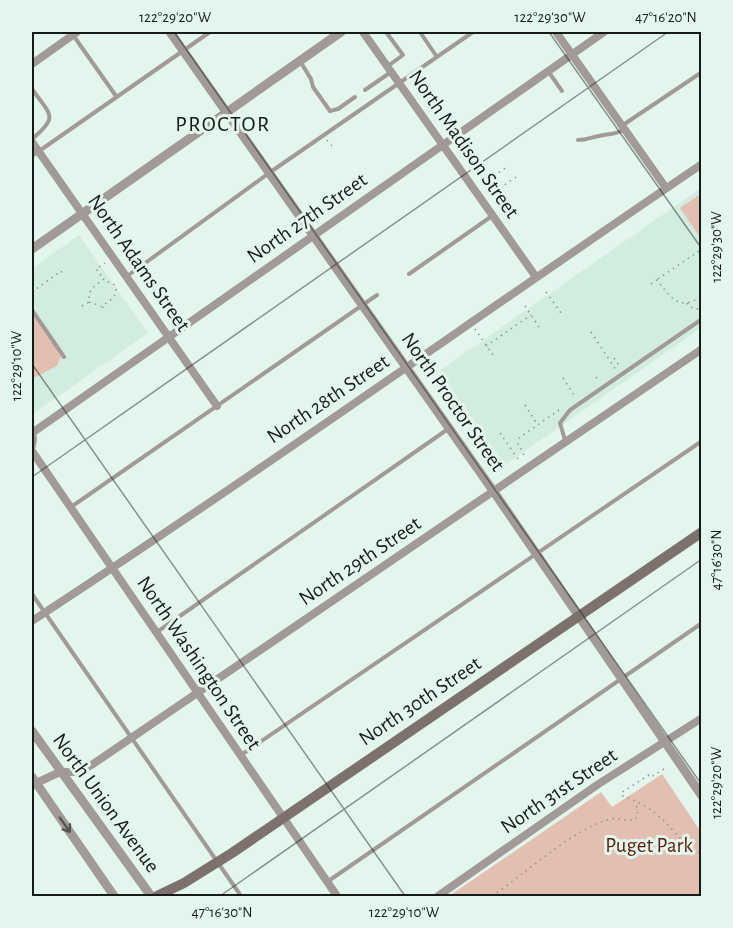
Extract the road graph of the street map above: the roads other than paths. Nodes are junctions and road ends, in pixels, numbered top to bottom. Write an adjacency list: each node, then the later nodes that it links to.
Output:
1 (170, 32): 11 (street, North Proctor Street)
2 (210, 32): 11 (lane)
3 (341, 32): 14 (street)
4 (363, 32): 16 (street, North Madison Street)
5 (386, 32): 16 (lane)
6 (420, 32): 13 (lane)
7 (473, 32): 13 (lane)
8 (556, 32): 12 (street)
9 (604, 32): 12 (street, North 27th Street)
10 (75, 33): 15 (street); 23 (lane)
11 (183, 50): 23 (lane); 25 (street, North Proctor Street)
12 (572, 54): 17 (street, North 27th Street); 26 (street)
13 (437, 57): 19 (lane)
14 (299, 61): 24 (lane); 25 (street)
15 (32, 64)
16 (390, 69): 19 (street, North Madison Street); 21 (lane)
17 (548, 71): 22 (lane); 29 (street, North 27th Street)
18 (702, 72): 26 (lane)
19 (399, 83): 29 (street, North Madison Street); 32 (lane)
20 (32, 88): 27 (lane)
21 (365, 90)
22 (562, 91)
23 (116, 96): 30 (lane)
24 (355, 97)
25 (226, 112): 32 (street, North Proctor Street); 34 (street)
26 (624, 127): 28 (lane); 33 (street)
27 (32, 140): 30 (street, North Adams Street)
28 (578, 140)
29 (443, 144): 35 (street, North Madison Street); 36 (street, North 27th Street)
30 (35, 153): 34 (street, North Adams Street)
31 (702, 164): 33 (street, North 28th Street)
32 (269, 173): 36 (street, North Proctor Street); 39 (lane)
33 (666, 188): 40 (street, North 28th Street)
34 (82, 213): 37 (street); 39 (street, North Adams Street)
35 (493, 215): 38 (lane); 40 (street, North Madison Street)
36 (313, 235): 42 (street, North Proctor Street); 45 (street, North 27th Street)
37 (32, 249)
38 (409, 274)
39 (126, 277): 45 (street, North Adams Street)
40 (536, 277): 48 (street, North 28th Street)
41 (377, 296): 42 (lane)
42 (363, 305): 48 (street, North Proctor Street); 49 (lane)
43 (32, 310): 47 (lane)
44 (702, 319): 53 (lane)
45 (169, 338): 49 (street, North Adams Street); 51 (street, North 27th Street)
46 (702, 348): 53 (street, North 29th Street)
47 (64, 357)
48 (407, 368): 50 (street, North Proctor Street); 60 (street, North 28th Street)
49 (218, 406): 57 (lane)
50 (449, 428): 56 (street, North Proctor Street); 66 (lane)
51 (32, 433): 54 (street)
52 (702, 441): 59 (lane)
53 (566, 442): 56 (street, North 29th Street)
54 (32, 445)
55 (32, 451): 57 (street, North Washington Street)
56 (494, 492): 59 (street, North Proctor Street); 68 (street, North 29th Street)
57 (71, 507): 60 (street, North Washington Street)
58 (702, 532): 63 (main road, North 30th Street)
59 (537, 555): 63 (street, North Proctor Street); 73 (lane)
60 (113, 568): 62 (street, North 28th Street); 66 (street, North Washington Street)
61 (32, 594): 62 (lane)
62 (44, 612): 64 (street, North 28th Street); 71 (lane)
63 (579, 617): 67 (street, North Proctor Street); 77 (main road, North 30th Street)
64 (32, 621)
65 (702, 623): 67 (lane)
66 (156, 632): 68 (street, North Washington Street)
67 (621, 679): 72 (street, North Proctor Street); 79 (lane)
68 (197, 694): 71 (street, North 29th Street); 73 (street, North Washington Street)
69 (702, 718): 72 (street, North 31st Street)
70 (32, 731): 74 (street, North Union Avenue)
71 (132, 738): 74 (street, North 29th Street); 78 (lane)
72 (664, 743): 76 (street, North Proctor Street); 85 (street, North 31st Street)
73 (241, 756): 77 (street, North Washington Street)
74 (60, 772): 75 (street, North 29th Street); 81 (street, North Union Avenue)
75 (33, 781): 80 (street, one-way to 80)
76 (702, 796)
77 (284, 818): 78 (main road, North 30th Street); 79 (street, North Washington Street)
78 (217, 863): 82 (main road, North 30th Street); 83 (lane)
79 (327, 882): 84 (street, North Washington Street)
80 (114, 897)
81 (151, 897)
82 (157, 897)
83 (241, 897)
84 (337, 897)
85 (438, 897)

